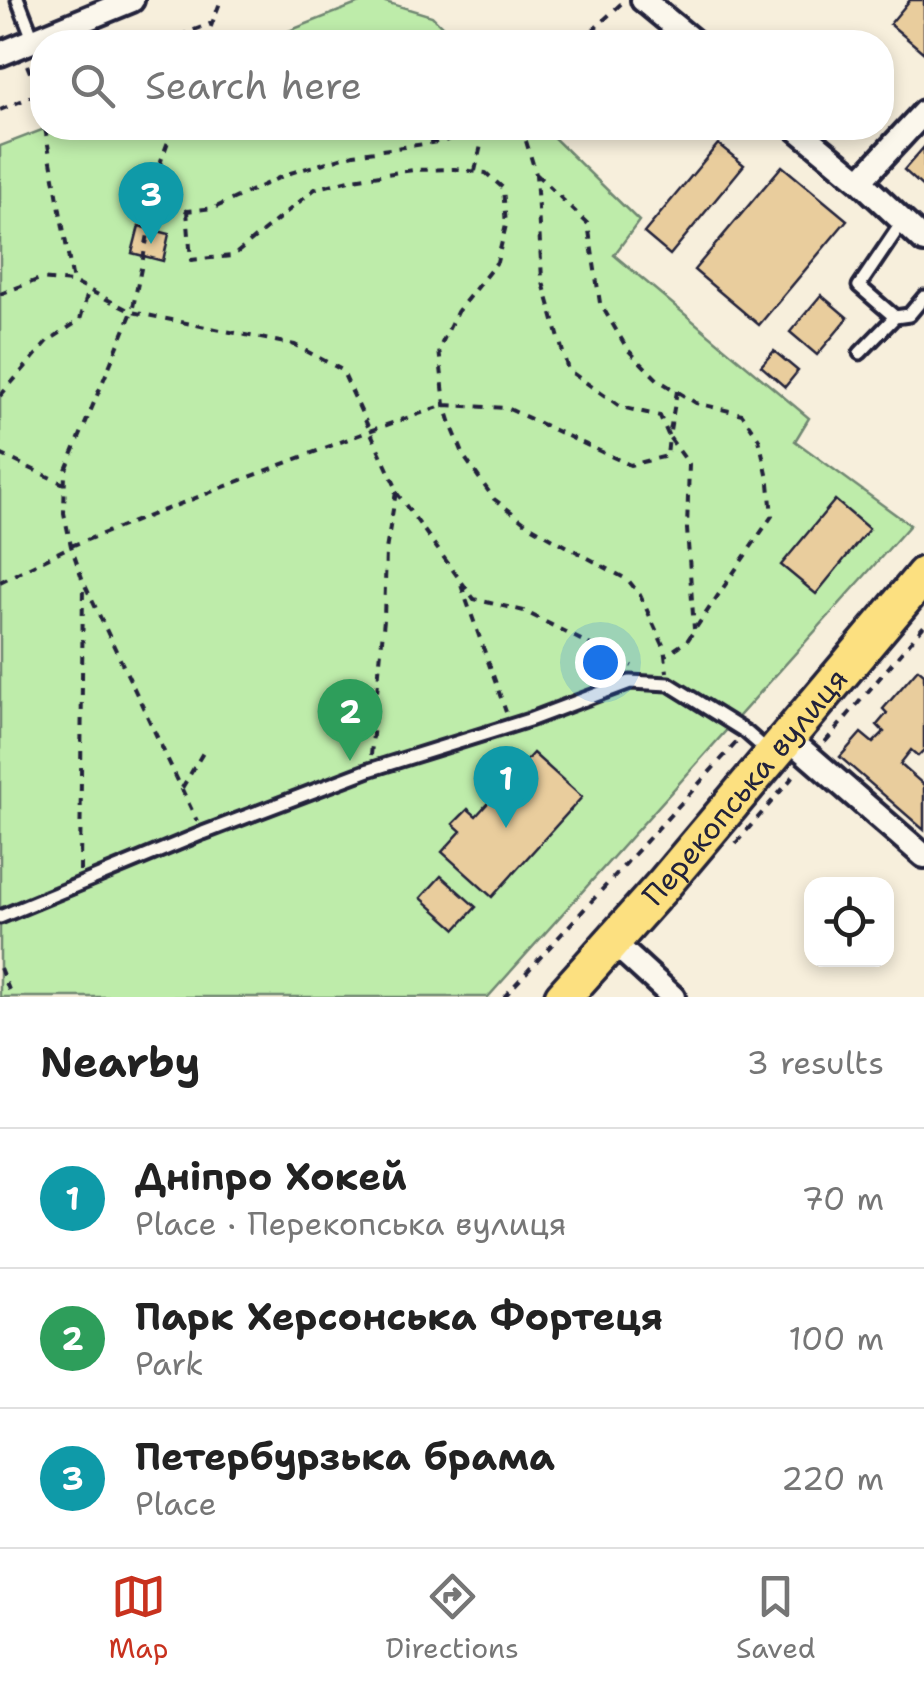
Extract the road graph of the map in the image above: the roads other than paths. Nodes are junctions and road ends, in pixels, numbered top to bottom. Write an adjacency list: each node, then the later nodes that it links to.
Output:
1 (18, 0): 6 (lane)
2 (132, 0): 4 (street)
3 (643, 0): 5 (street)
4 (60, 30)
5 (679, 30)
6 (30, 31)
7 (30, 43): 8 (street)
8 (0, 54)
9 (924, 112): 11 (street)
10 (810, 140): 11 (street)
11 (860, 181): 12 (street)
12 (903, 221): 13 (street); 15 (lane)
13 (924, 241)
14 (924, 297): 15 (lane)
15 (895, 316): 16 (lane)
16 (860, 353)
17 (924, 575): 18 (main road, Перекопська вулиця)
18 (779, 745): 19 (street); 20 (lane); 21 (main road, Перекопська вулиця)
19 (924, 856)
20 (0, 917)
21 (613, 942): 22 (main road, Перекопська вулиця); 23 (street)
22 (563, 997)
23 (673, 997)

